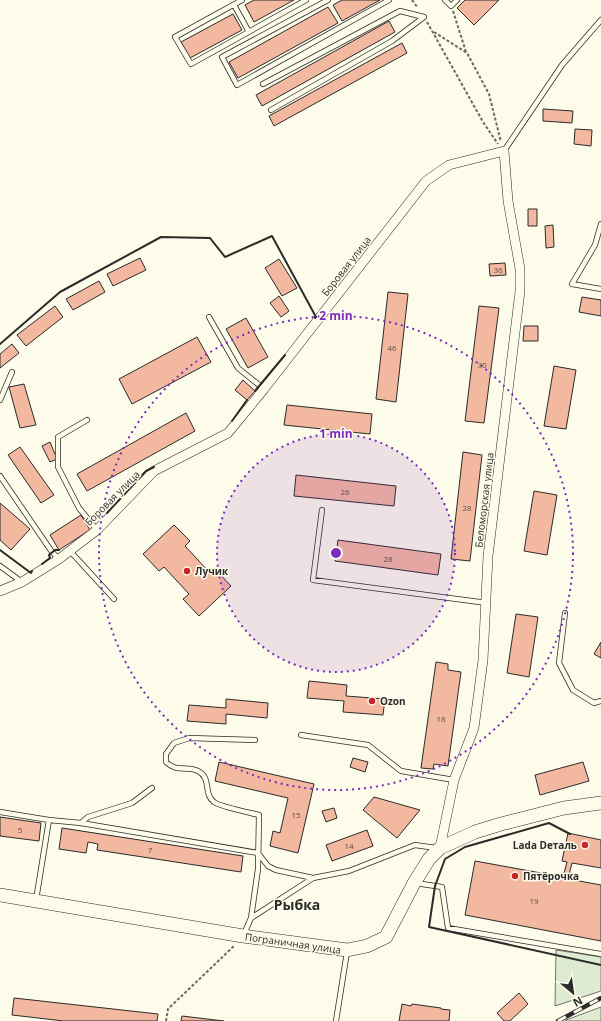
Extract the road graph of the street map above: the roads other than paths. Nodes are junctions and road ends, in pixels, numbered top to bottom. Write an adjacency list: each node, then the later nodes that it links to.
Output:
1 (242, 0): 7 (lane)
2 (306, 0): 9 (lane)
3 (328, 0): 4 (lane)
4 (389, 0)
5 (445, 0): 6 (lane)
6 (457, 0)
7 (234, 5): 9 (lane); 9 (lane)
8 (601, 20): 12 (lane)
9 (249, 32)
10 (263, 84): 11 (lane)
11 (271, 110)
12 (504, 151): 17 (street, Боровая улица); 29 (street, Беломорская улица)
13 (601, 224): 14 (lane)
14 (601, 289)
15 (209, 317): 17 (lane)
16 (12, 372): 18 (lane)
17 (264, 390): 22 (street, Боровая улица)
18 (0, 400)
19 (87, 420): 22 (lane)
20 (0, 476): 24 (lane)
21 (322, 510): 29 (lane)
22 (97, 530): 23 (street, Боровая улица)
23 (70, 551): 24 (street, Боровая улица); 28 (lane)
24 (59, 559): 26 (street, Боровая улица)
25 (0, 566): 26 (lane)
26 (22, 582): 27 (street, Боровая улица)
27 (0, 591)
28 (114, 599)
29 (487, 603): 34 (street, Беломорская улица)
30 (565, 613): 31 (lane)
31 (601, 701)
32 (301, 735): 34 (lane)
33 (255, 740): 41 (lane)
34 (454, 780): 40 (street, Беломорская улица)
35 (152, 788): 39 (lane)
36 (601, 803): 40 (main road, Пограничная улица)
37 (0, 812): 38 (lane)
38 (49, 820): 39 (lane); 45 (lane)
39 (81, 823): 41 (lane)
40 (440, 848): 42 (lane); 43 (main road, Пограничная улица)
41 (258, 853): 42 (lane); 46 (lane)
42 (313, 878): 46 (lane)
43 (414, 883): 48 (main road, Пограничная улица); 49 (lane)
44 (0, 895): 45 (main road, Пограничная улица)
45 (36, 901): 47 (main road, Пограничная улица)
46 (251, 918): 47 (lane)
47 (243, 936): 48 (main road, Пограничная улица)
48 (347, 950): 50 (lane)
49 (601, 954)
50 (336, 1021)

